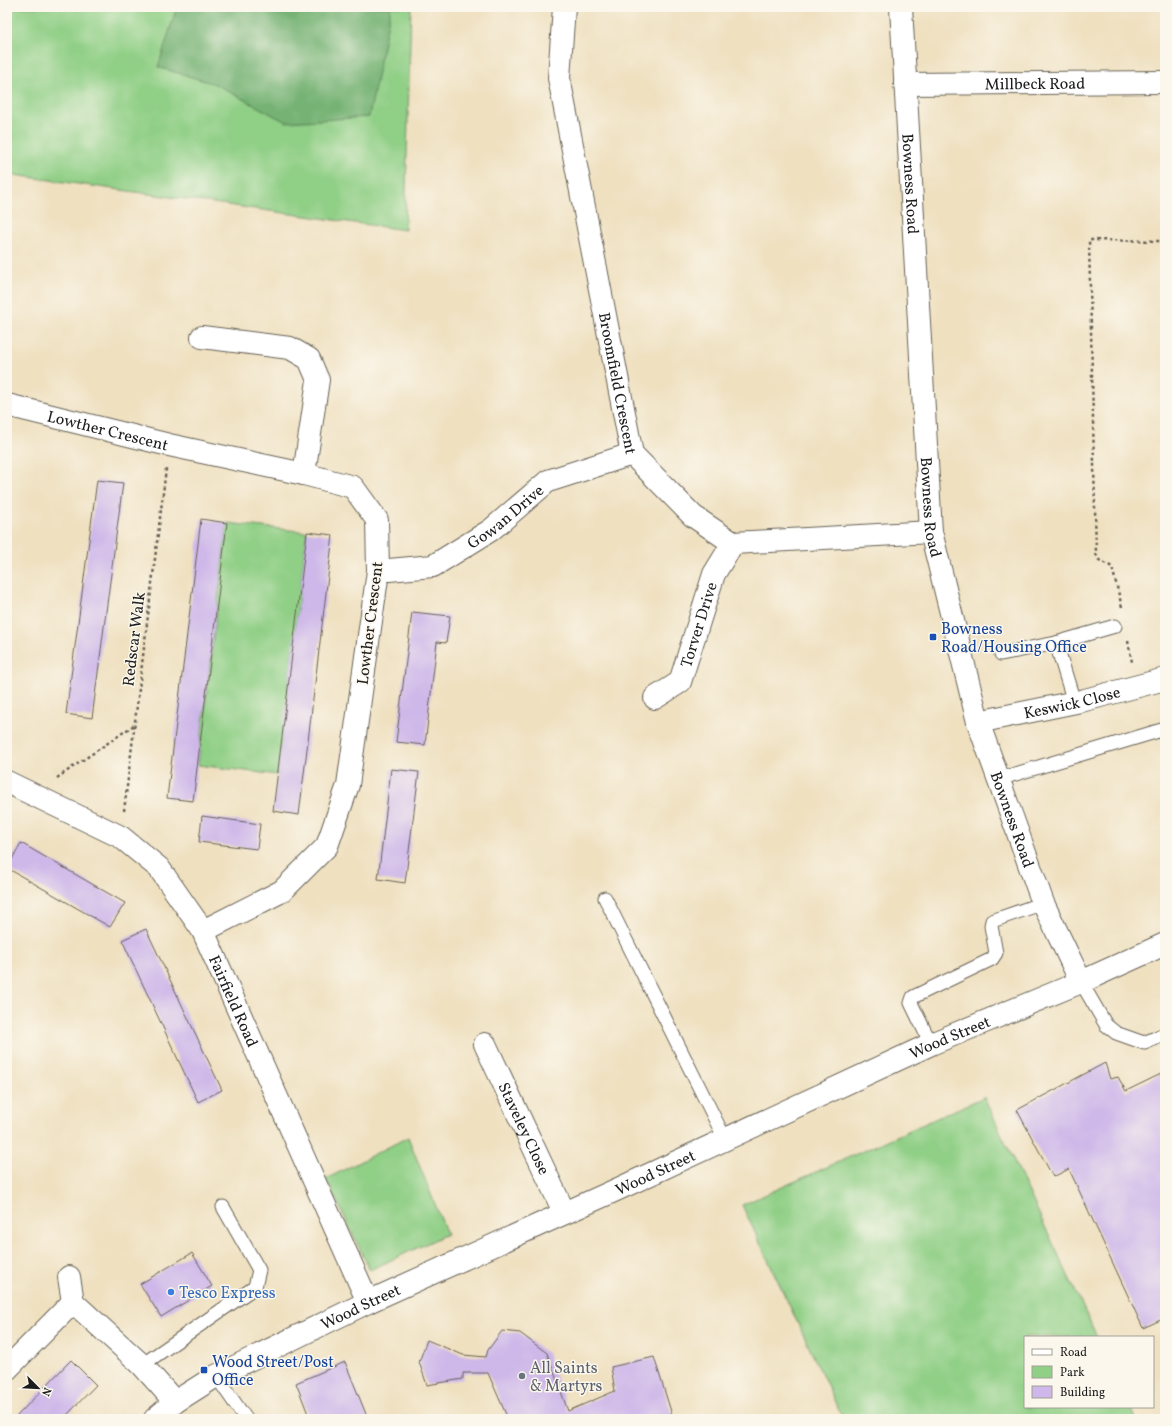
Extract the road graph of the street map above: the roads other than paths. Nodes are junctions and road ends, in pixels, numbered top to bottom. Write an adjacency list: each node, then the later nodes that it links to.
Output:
1 (564, 7): 7 (street, Broomfield Crescent)
2 (901, 7): 4 (street, Bowness Road)
3 (1165, 82): 4 (street, Millbeck Road)
4 (905, 84): 9 (street, Bowness Road)
5 (202, 337): 8 (street)
6 (7, 405): 8 (street, Lowther Crescent)
7 (632, 454): 10 (street, Broomfield Crescent); 11 (street, Gowan Drive)
8 (304, 474): 11 (street, Lowther Crescent)
9 (931, 532): 10 (street); 18 (street, Bowness Road)
10 (733, 543): 16 (street, Torver Drive)
11 (378, 571): 24 (street, Lowther Crescent)
12 (1115, 626): 13 (lane)
13 (1056, 643): 14 (lane); 17 (lane)
14 (1001, 654)
15 (1165, 679): 17 (street, Keswick Close)
16 (655, 698)
17 (1074, 702): 18 (street, Keswick Close)
18 (978, 722): 20 (street, Bowness Road)
19 (1165, 729): 20 (lane)
20 (999, 779): 23 (street, Bowness Road)
21 (7, 782): 24 (street, Fairfield Road)
22 (605, 898): 30 (lane)
23 (1043, 903): 26 (street, Bowness Road); 29 (lane)
24 (203, 931): 35 (street, Fairfield Road)
25 (1165, 944): 26 (street, Wood Street)
26 (1081, 982): 27 (lane); 29 (street, Wood Street)
27 (1165, 1034)
28 (485, 1044): 32 (street, Staveley Close)
29 (931, 1044): 30 (street, Wood Street)
30 (725, 1139): 32 (street, Wood Street)
31 (223, 1207): 36 (lane)
32 (564, 1212): 35 (street, Wood Street)
33 (69, 1277): 34 (street)
34 (73, 1302): 36 (street); 37 (street)
35 (368, 1302): 38 (street, Wood Street)
36 (142, 1365): 39 (street)
37 (7, 1369)
38 (216, 1376): 39 (street, Wood Street); 41 (lane)
39 (175, 1402): 40 (street, Wood Street)
40 (155, 1419)
41 (246, 1419)

